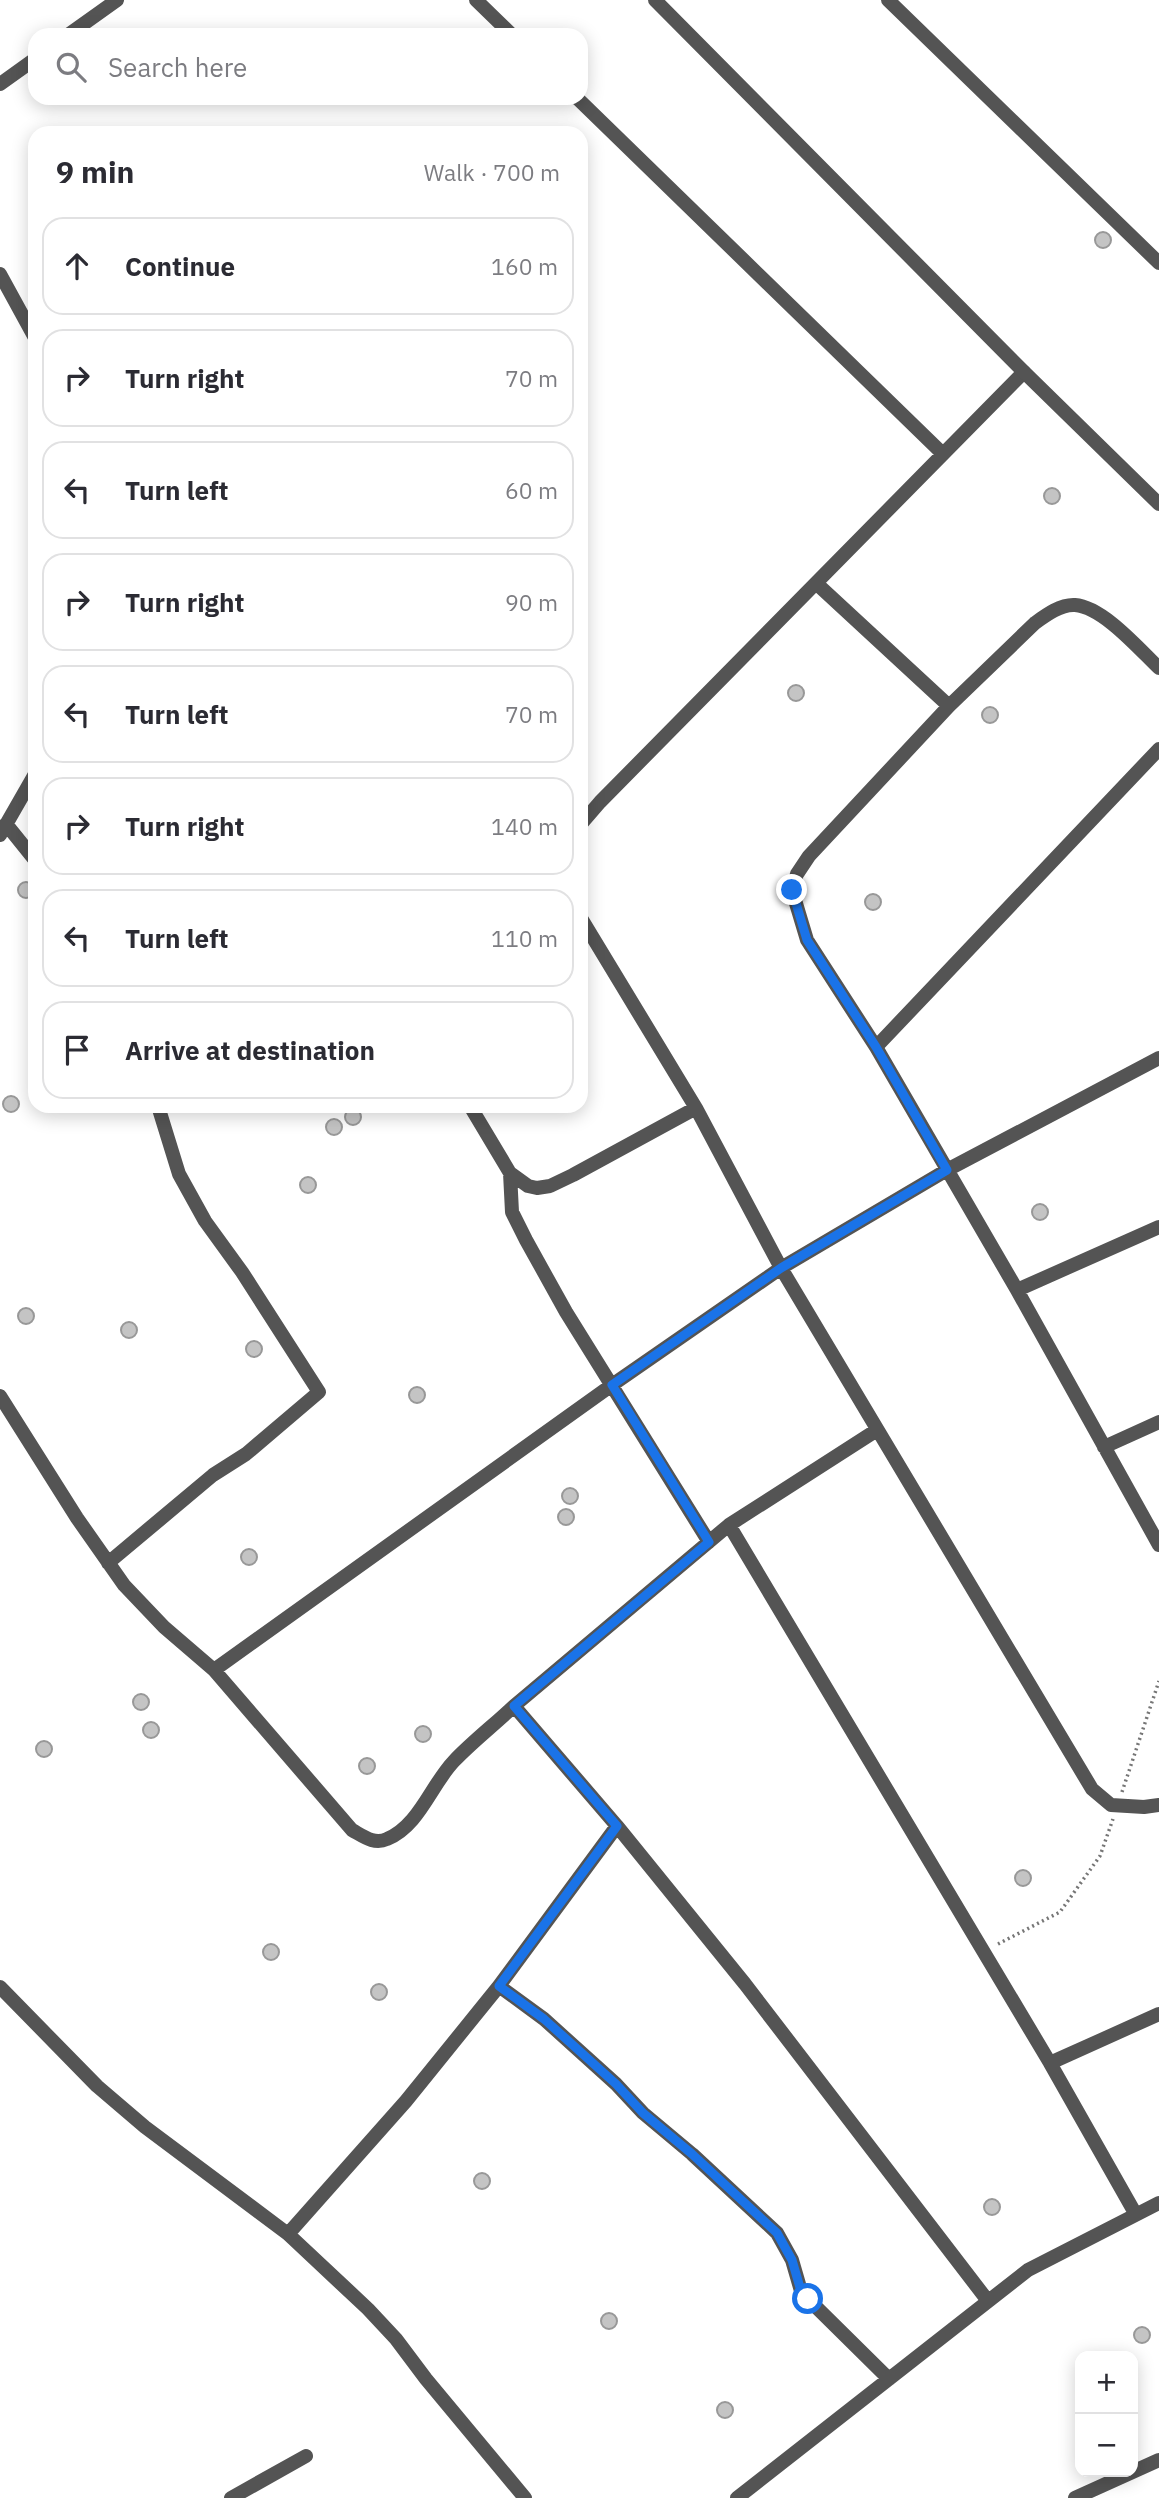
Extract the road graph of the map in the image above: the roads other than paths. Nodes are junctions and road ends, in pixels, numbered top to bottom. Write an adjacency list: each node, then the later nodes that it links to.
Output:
1 (117, 0): 5 (street)
2 (476, 0): 6 (street)
3 (656, 0): 13 (street)
4 (888, 0): 10 (street)
5 (78, 28)
6 (505, 28)
7 (28, 64): 8 (street)
8 (0, 84)
9 (584, 105): 14 (street)
10 (1159, 262)
11 (0, 274): 12 (street)
12 (28, 325)
13 (1024, 372): 14 (street); 15 (street)
14 (943, 454): 16 (street)
15 (1159, 504)
16 (817, 584): 18 (street); 21 (street)
17 (1159, 668): 18 (street)
18 (949, 706): 25 (street)
19 (1159, 749): 25 (street)
20 (28, 786): 22 (street)
21 (588, 816)
22 (3, 829): 23 (street)
23 (28, 853)
24 (588, 930): 27 (street)
25 (876, 1047): 30 (street)
26 (1159, 1058): 30 (street)
27 (696, 1108): 31 (street); 33 (street)
28 (160, 1113): 43 (street)
29 (474, 1113): 31 (street)
30 (947, 1170): 33 (street); 34 (street)
31 (510, 1173): 35 (street)
32 (1159, 1227): 34 (street)
33 (781, 1268): 35 (street); 38 (street)
34 (1017, 1290): 39 (street)
35 (612, 1385): 41 (street); 44 (street)
36 (0, 1396): 43 (street)
37 (1159, 1422): 39 (street)
38 (877, 1430): 40 (street); 46 (street)
39 (1104, 1447): 42 (street)
40 (729, 1525): 41 (street); 51 (street)
41 (709, 1542): 45 (street)
42 (1159, 1545)
43 (108, 1563): 44 (street)
44 (214, 1670): 45 (street)
45 (514, 1706): 47 (street)
46 (1159, 1805)
47 (617, 1826): 48 (street); 55 (street)
48 (499, 1986): 54 (street); 56 (street)
49 (0, 1987): 54 (street)
50 (1159, 2014): 51 (street)
51 (1050, 2063): 53 (street)
52 (1159, 2203): 53 (street)
53 (1135, 2213): 55 (street)
54 (288, 2234): 60 (street)
55 (988, 2301): 56 (street)
56 (889, 2379): 61 (street)
57 (306, 2456): 59 (street)
58 (1159, 2460): 62 (street)
59 (231, 2498)
60 (525, 2498)
61 (737, 2498)
62 (1076, 2498)

